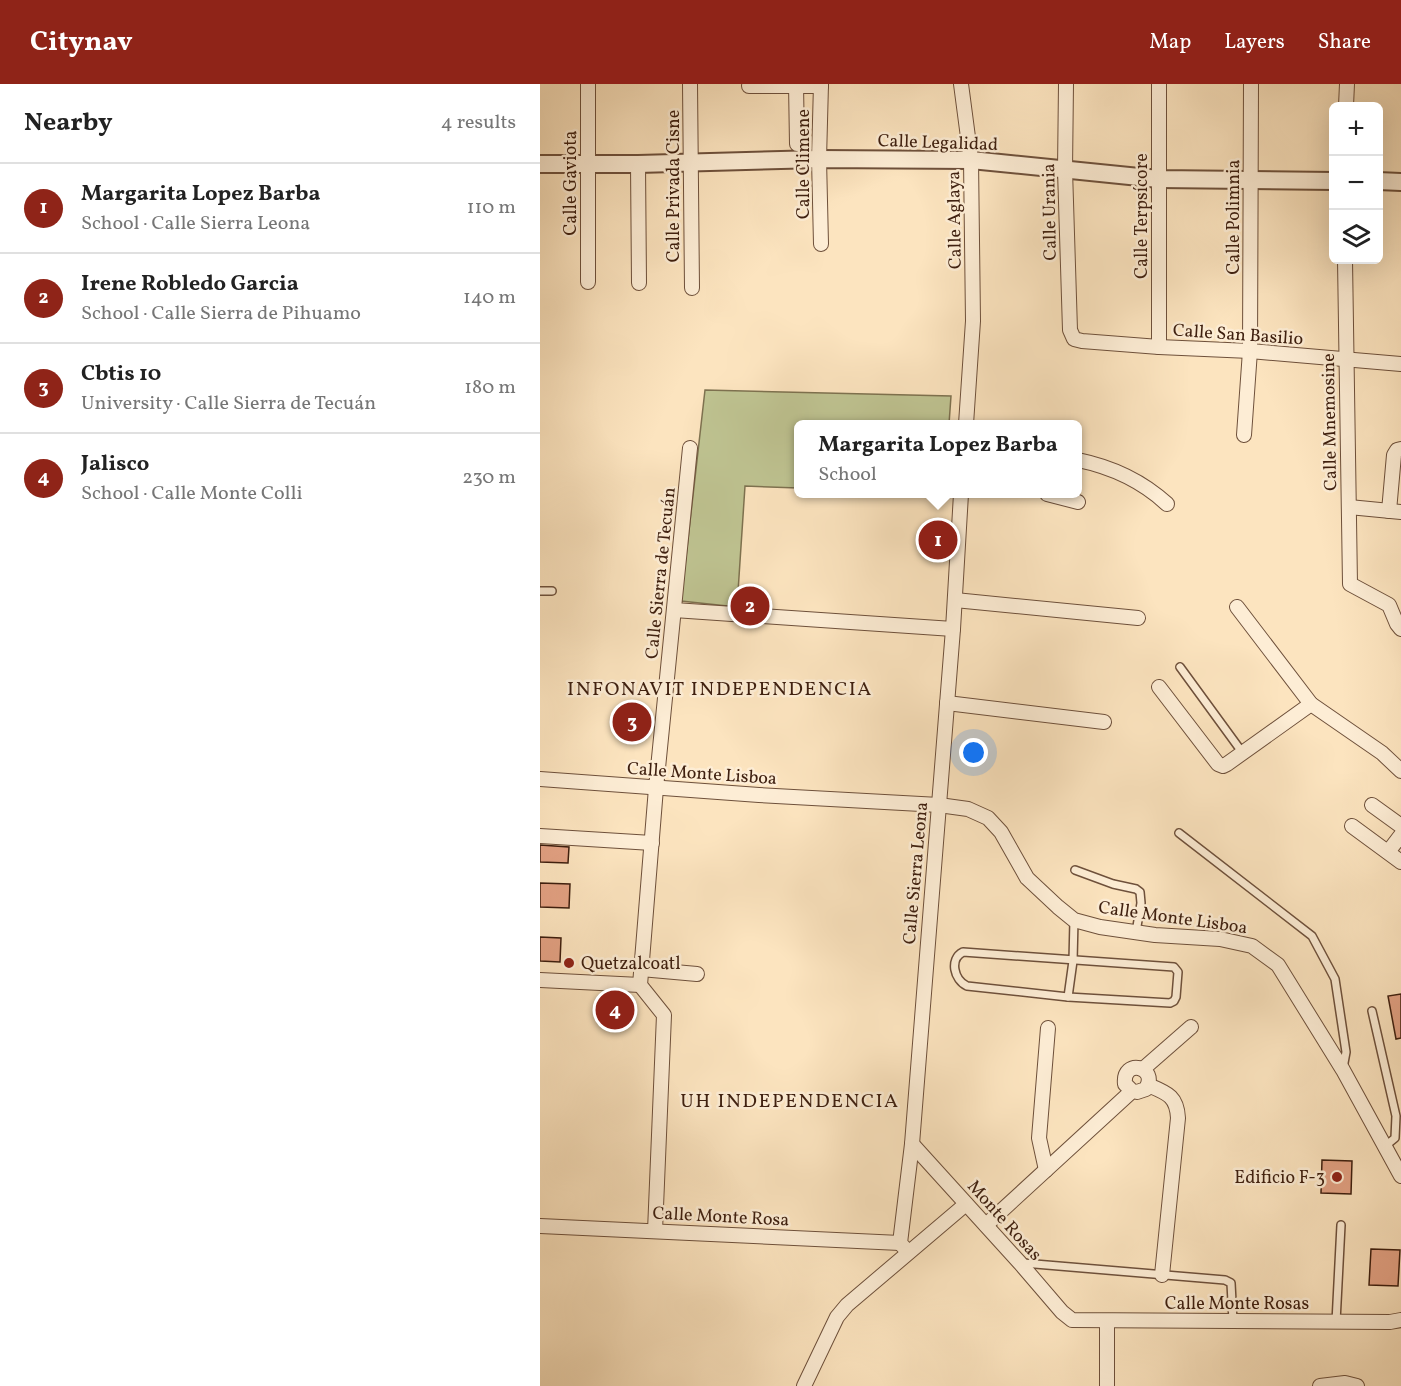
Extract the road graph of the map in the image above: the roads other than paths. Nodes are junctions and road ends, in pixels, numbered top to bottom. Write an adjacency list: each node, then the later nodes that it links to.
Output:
1 (588, 84): 17 (street, Calle Gaviota)
2 (690, 84): 15 (street, Calle Privada Cisne)
3 (961, 84): 14 (street, Calle Aglaya)
4 (1066, 84): 19 (street, Calle Urania)
5 (1159, 84): 20 (street, Calle Terpsícore)
6 (1251, 84): 21 (street, Calle Polimnia)
7 (1347, 84): 11 (street)
8 (796, 85): 9 (street); 10 (street); 12 (street)
9 (821, 85): 13 (street, Calle Climene)
10 (749, 86)
11 (1346, 102)
12 (797, 144)
13 (819, 159): 14 (street, Calle Legalidad); 15 (street, Calle Legalidad); 25 (street, Calle Climene)
14 (971, 160): 19 (street, Calle Legalidad); 35 (street, Calle Aglaya)
15 (691, 163): 18 (street, Calle Legalidad); 29 (street, Calle Privada Cisne)
16 (540, 164): 17 (street, Calle Legalidad)
17 (588, 164): 18 (street, Calle Legalidad); 27 (street, Calle Gaviota)
18 (638, 164): 28 (street)
19 (1065, 170): 20 (street, Calle Legalidad); 30 (street, Calle Urania)
20 (1159, 178): 21 (street, Calle Legalidad); 31 (street, Calle Terpsícore)
21 (1252, 180): 22 (street, Calle Legalidad); 32 (street, Calle Polimnia)
22 (1329, 181)
23 (1383, 181): 24 (street)
24 (1401, 182)
25 (821, 244)
26 (1345, 264): 33 (street, Calle Mnemosine)
27 (588, 282)
28 (639, 283)
29 (692, 288)
30 (1074, 339): 31 (street, Calle San Basilio)
31 (1159, 347): 32 (street, Calle San Basilio)
32 (1250, 351): 33 (street, Calle San Basilio); 36 (street, Calle Polimnia)
33 (1346, 360): 34 (street, Calle San Basilio); 45 (street, Calle Mnemosine)
34 (1401, 364)
35 (966, 420)
36 (1244, 435)
37 (690, 448): 51 (street, Calle Sierra de Tecuán)
38 (1401, 449): 40 (street)
39 (1082, 461): 44 (street)
40 (1397, 476): 46 (street)
41 (962, 498): 49 (street, Calle Sierra Leona)
42 (1069, 498): 43 (street)
43 (1078, 502)
44 (1167, 504)
45 (1349, 507): 46 (street); 54 (street, Calle Mnemosine)
46 (1395, 511)
47 (540, 591): 48 (lane)
48 (552, 591)
49 (955, 600): 52 (street); 53 (street, Calle Sierra Leona)
50 (1237, 607): 58 (street)
51 (674, 610): 53 (street); 63 (street, Calle Sierra de Tecuán)
52 (1138, 618)
53 (953, 629): 57 (street, Calle Sierra Leona)
54 (1401, 629)
55 (1180, 667): 60 (lane)
56 (1159, 687): 60 (street)
57 (947, 703): 59 (street); 64 (street, Calle Sierra Leona)
58 (1311, 704): 60 (street); 61 (street)
59 (1104, 722)
60 (1242, 752)
61 (1401, 771)
62 (540, 779): 63 (street, Calle Monte Lisboa)
63 (657, 788): 64 (street, Calle Monte Lisboa); 71 (street, Calle Sierra de Tecuán)
64 (939, 805): 75 (street, Calle Monte Lisboa); 91 (street, Calle Sierra Leona)
65 (1372, 805): 67 (street)
66 (1352, 826): 72 (street)
67 (1401, 826)
68 (1179, 833): 87 (lane)
69 (1401, 835): 72 (street)
70 (540, 836): 71 (street)
71 (652, 843): 78 (street, Calle Sierra de Tecuán)
72 (1388, 852): 73 (street)
73 (1401, 862)
74 (1075, 870): 76 (lane)
75 (1074, 920): 76 (street, Calle Monte Lisboa); 77 (lane)
76 (1136, 932): 87 (street, Calle Monte Lisboa)
77 (1073, 961): 82 (lane); 82 (lane); 82 (lane)
78 (641, 969): 79 (street); 81 (street, Calle Sierra de Tecuán)
79 (697, 974)
80 (540, 980): 81 (street)
81 (640, 985): 98 (street)
82 (1068, 997)
83 (1372, 1011): 90 (lane)
84 (1191, 1027): 86 (street)
85 (1048, 1028): 92 (street)
86 (1143, 1069): 88 (street); 89 (street)
87 (1343, 1070): 90 (street, Calle Monte Lisboa)
88 (1148, 1085): 89 (street); 101 (street)
89 (1132, 1091): 92 (street)
90 (1393, 1140): 93 (street, Calle Monte Lisboa)
91 (912, 1144): 94 (street, Monte Rosas); 99 (street, Calle Sierra Leona)
92 (1046, 1170): 95 (street)
93 (1401, 1176)
94 (966, 1204): 95 (street, Monte Rosas); 99 (street)
95 (986, 1225): 100 (street, Monte Rosas)
96 (1341, 1225): 106 (lane)
97 (540, 1226): 98 (street, Calle Monte Rosa)
98 (655, 1231): 99 (street, Calle Monte Rosa)
99 (904, 1247): 107 (street)
100 (1020, 1263): 101 (lane); 102 (street, Monte Rosas)
101 (1162, 1275): 105 (lane)
102 (1072, 1320): 104 (street, Calle Monte Rosas)
103 (1401, 1320): 106 (street, Calle Monte Rosas)
104 (1107, 1321): 105 (street, Calle Monte Rosas); 108 (street)
105 (1233, 1321): 106 (street, Calle Monte Rosas)
106 (1336, 1322)
107 (804, 1386)
108 (1107, 1386)
109 (1320, 1386): 110 (street)
110 (1357, 1386)

